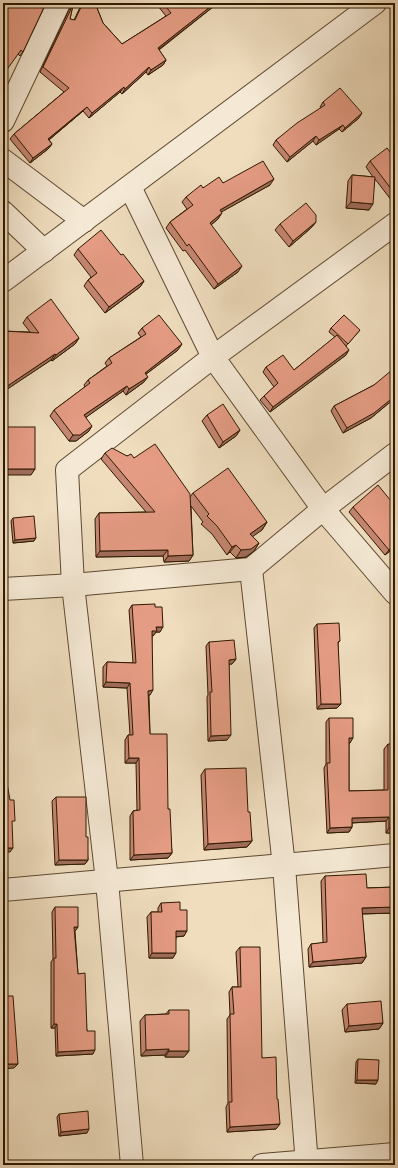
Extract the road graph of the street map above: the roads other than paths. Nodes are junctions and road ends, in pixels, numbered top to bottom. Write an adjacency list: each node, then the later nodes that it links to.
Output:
1 (59, 3): 3 (street)
2 (375, 3): 5 (street)
3 (3, 121)
4 (3, 160): 7 (street)
5 (130, 187): 7 (street); 11 (street)
6 (3, 212): 9 (street)
7 (84, 221): 9 (street)
8 (395, 224): 11 (street)
9 (44, 251): 10 (street)
10 (3, 282)
11 (213, 357): 13 (street); 15 (street)
12 (395, 454): 13 (street)
13 (323, 509): 14 (street); 17 (street)
14 (251, 569): 15 (street); 19 (street)
15 (73, 585): 16 (street); 20 (street)
16 (3, 589)
17 (395, 592)
18 (395, 855): 19 (street)
19 (284, 866): 20 (street); 23 (street)
20 (107, 881): 21 (street); 24 (street)
21 (3, 890)
22 (395, 1154): 23 (street)
23 (307, 1163): 25 (street)
24 (132, 1165)
25 (262, 1165)

